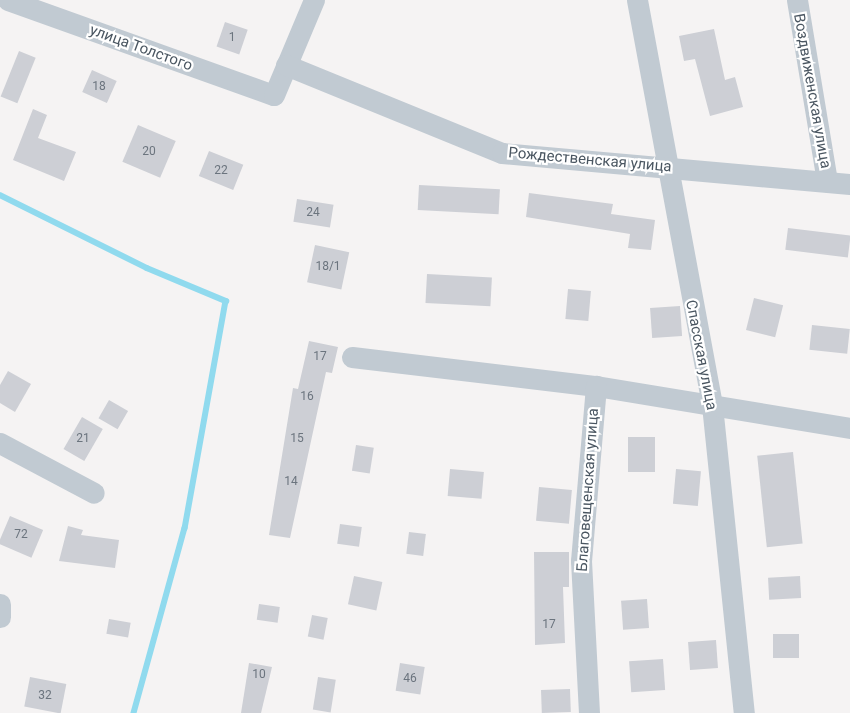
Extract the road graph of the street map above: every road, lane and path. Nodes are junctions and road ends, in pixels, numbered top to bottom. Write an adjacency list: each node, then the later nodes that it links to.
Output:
1 (8, 0): 5 (street, улица Толстого)
2 (314, 0): 5 (street)
3 (637, 0): 6 (street, Спасская улица)
4 (796, 0): 7 (street, Воздвиженская улица)
5 (286, 65): 6 (street, Рождественская улица)
6 (665, 167): 7 (street, Рождественская улица); 11 (street, Спасская улица)
7 (827, 182): 8 (street, Рождественская улица)
8 (850, 184)
9 (352, 357): 10 (street)
10 (596, 386): 11 (street); 17 (street, Благовещенская улица)
11 (712, 405): 12 (street); 18 (street, Спасская улица)
12 (850, 428)
13 (2, 447): 14 (street)
14 (94, 493)
15 (0, 604): 16 (street)
16 (0, 617)
17 (589, 713)
18 (744, 713)

